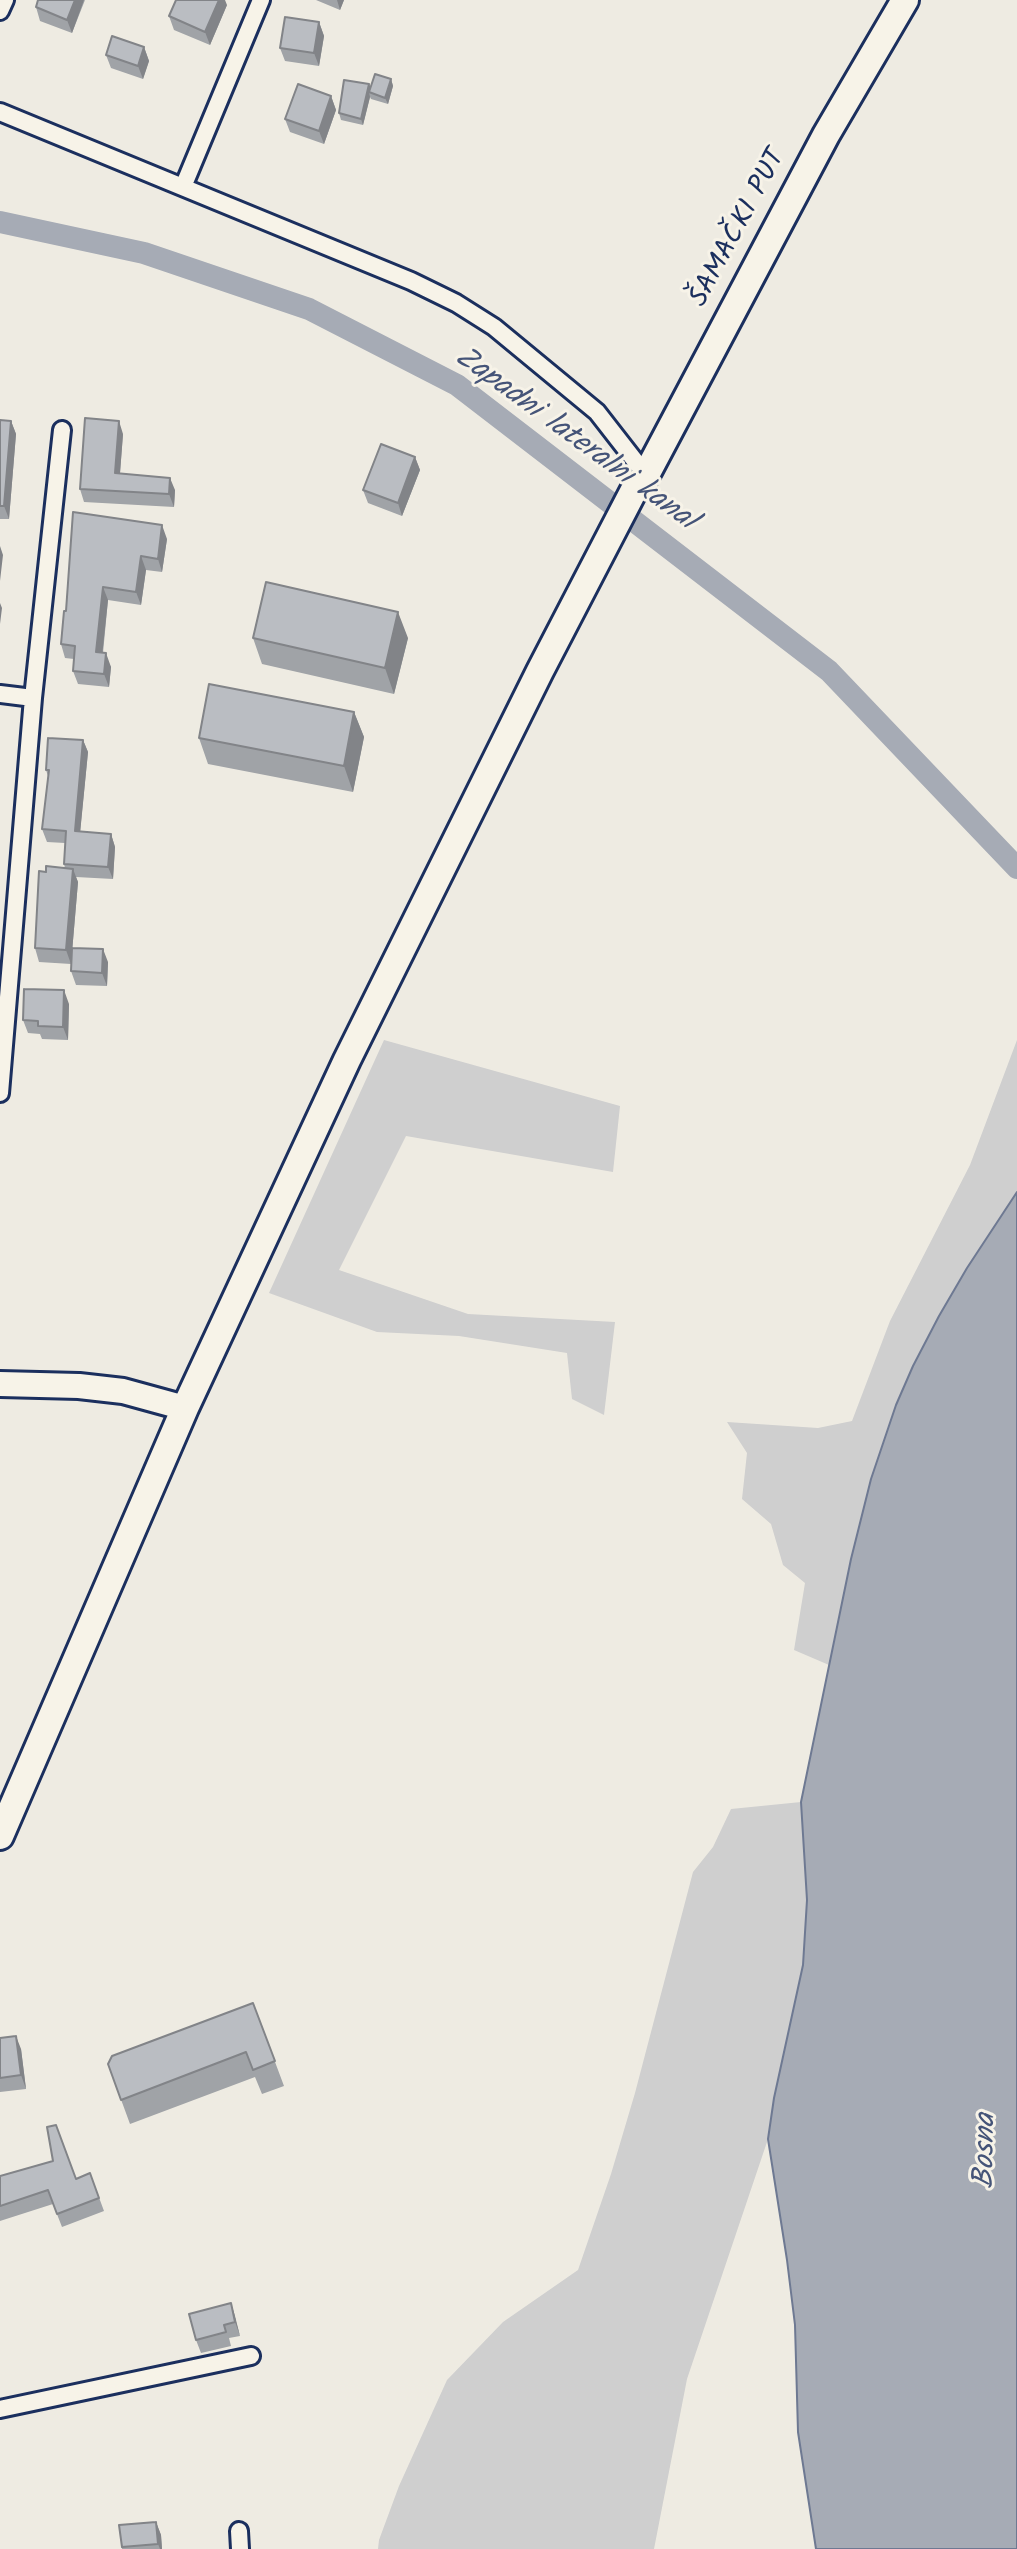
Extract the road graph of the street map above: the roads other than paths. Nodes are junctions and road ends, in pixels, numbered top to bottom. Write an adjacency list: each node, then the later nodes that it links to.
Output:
1 (5, 0): 4 (street)
2 (261, 0): 6 (street)
3 (905, 0): 8 (main road, ŠAMAČKI PUT)
4 (0, 11)
5 (0, 112): 6 (street)
6 (183, 187): 8 (street)
7 (62, 430): 10 (street)
8 (640, 482): 13 (main road, ŠAMAČKI PUT)
9 (0, 694): 10 (street)
10 (33, 698): 11 (street)
11 (0, 1093)
12 (0, 1384): 13 (street)
13 (185, 1408): 14 (main road, ŠAMAČKI PUT)
14 (0, 1836)
15 (251, 2356): 16 (street)
16 (0, 2409)
17 (239, 2531): 18 (street)
18 (240, 2549)

